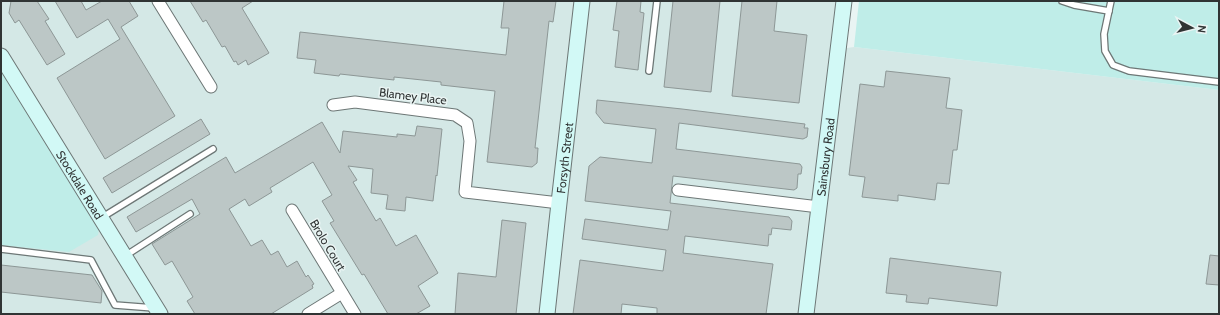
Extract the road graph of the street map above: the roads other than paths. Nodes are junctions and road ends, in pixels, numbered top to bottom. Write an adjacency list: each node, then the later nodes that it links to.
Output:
1 (158, 1): 11 (street)
2 (582, 1): 15 (street, Forsyth Street)
3 (657, 1): 9 (lane)
4 (844, 1): 16 (street, Sainsbury Road)
5 (1062, 1): 7 (lane)
6 (1111, 1): 7 (lane)
7 (1109, 11): 10 (lane)
8 (1, 56): 19 (street, Stockdale Road)
9 (649, 71)
10 (1219, 82)
11 (211, 87)
12 (333, 105): 15 (street, Blamey Place)
13 (212, 149): 19 (lane)
14 (678, 190): 16 (street)
15 (558, 203): 26 (street, Forsyth Street)
16 (818, 207): 27 (street, Sainsbury Road)
17 (292, 210): 22 (street, Brolo Court)
18 (190, 214): 21 (lane)
19 (101, 219): 21 (street, Stockdale Road)
20 (1, 249): 23 (lane)
21 (124, 256): 23 (street, Stockdale Road)
22 (342, 293): 24 (street); 25 (street, Brolo Court)
23 (156, 312)
24 (308, 314)
25 (354, 314)
26 (547, 314)
27 (806, 314)

